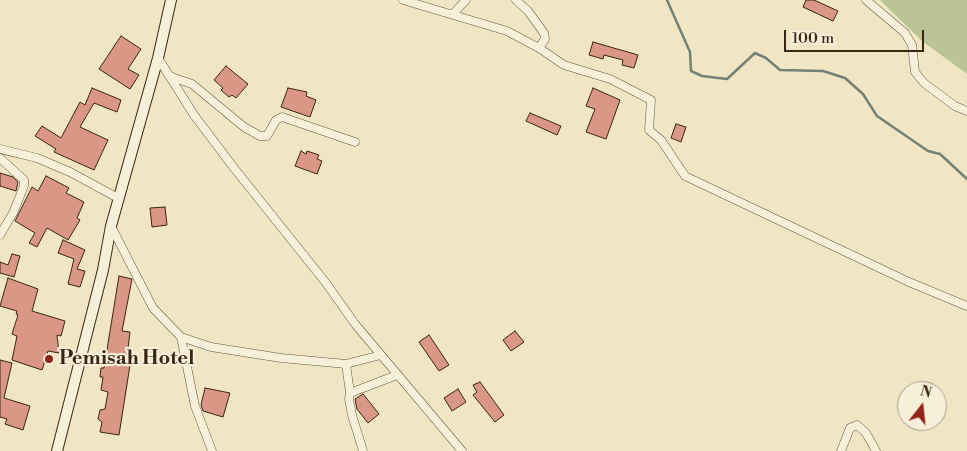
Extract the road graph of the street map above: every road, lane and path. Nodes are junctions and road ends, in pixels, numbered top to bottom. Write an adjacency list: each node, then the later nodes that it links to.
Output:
1 (171, 0): 8 (street)
2 (403, 0): 6 (street)
3 (466, 0): 6 (street)
4 (516, 0): 7 (street)
5 (866, 0): 10 (street)
6 (453, 14): 7 (street)
7 (539, 48): 17 (street)
8 (158, 58): 9 (street); 14 (street)
9 (169, 76): 11 (street); 19 (street)
10 (967, 111)
11 (355, 142)
12 (0, 149): 14 (street)
13 (0, 158): 16 (street)
14 (118, 198): 15 (street)
15 (111, 226): 18 (street); 23 (street)
16 (0, 235)
17 (967, 306)
18 (181, 337): 20 (street); 24 (street)
19 (381, 355): 20 (street); 21 (street)
20 (346, 364): 22 (street)
21 (397, 375): 22 (street); 26 (street)
22 (350, 393): 25 (street)
23 (57, 451)
24 (212, 451)
25 (363, 451)
26 (462, 451)
27 (841, 451): 28 (street)
28 (876, 451)

